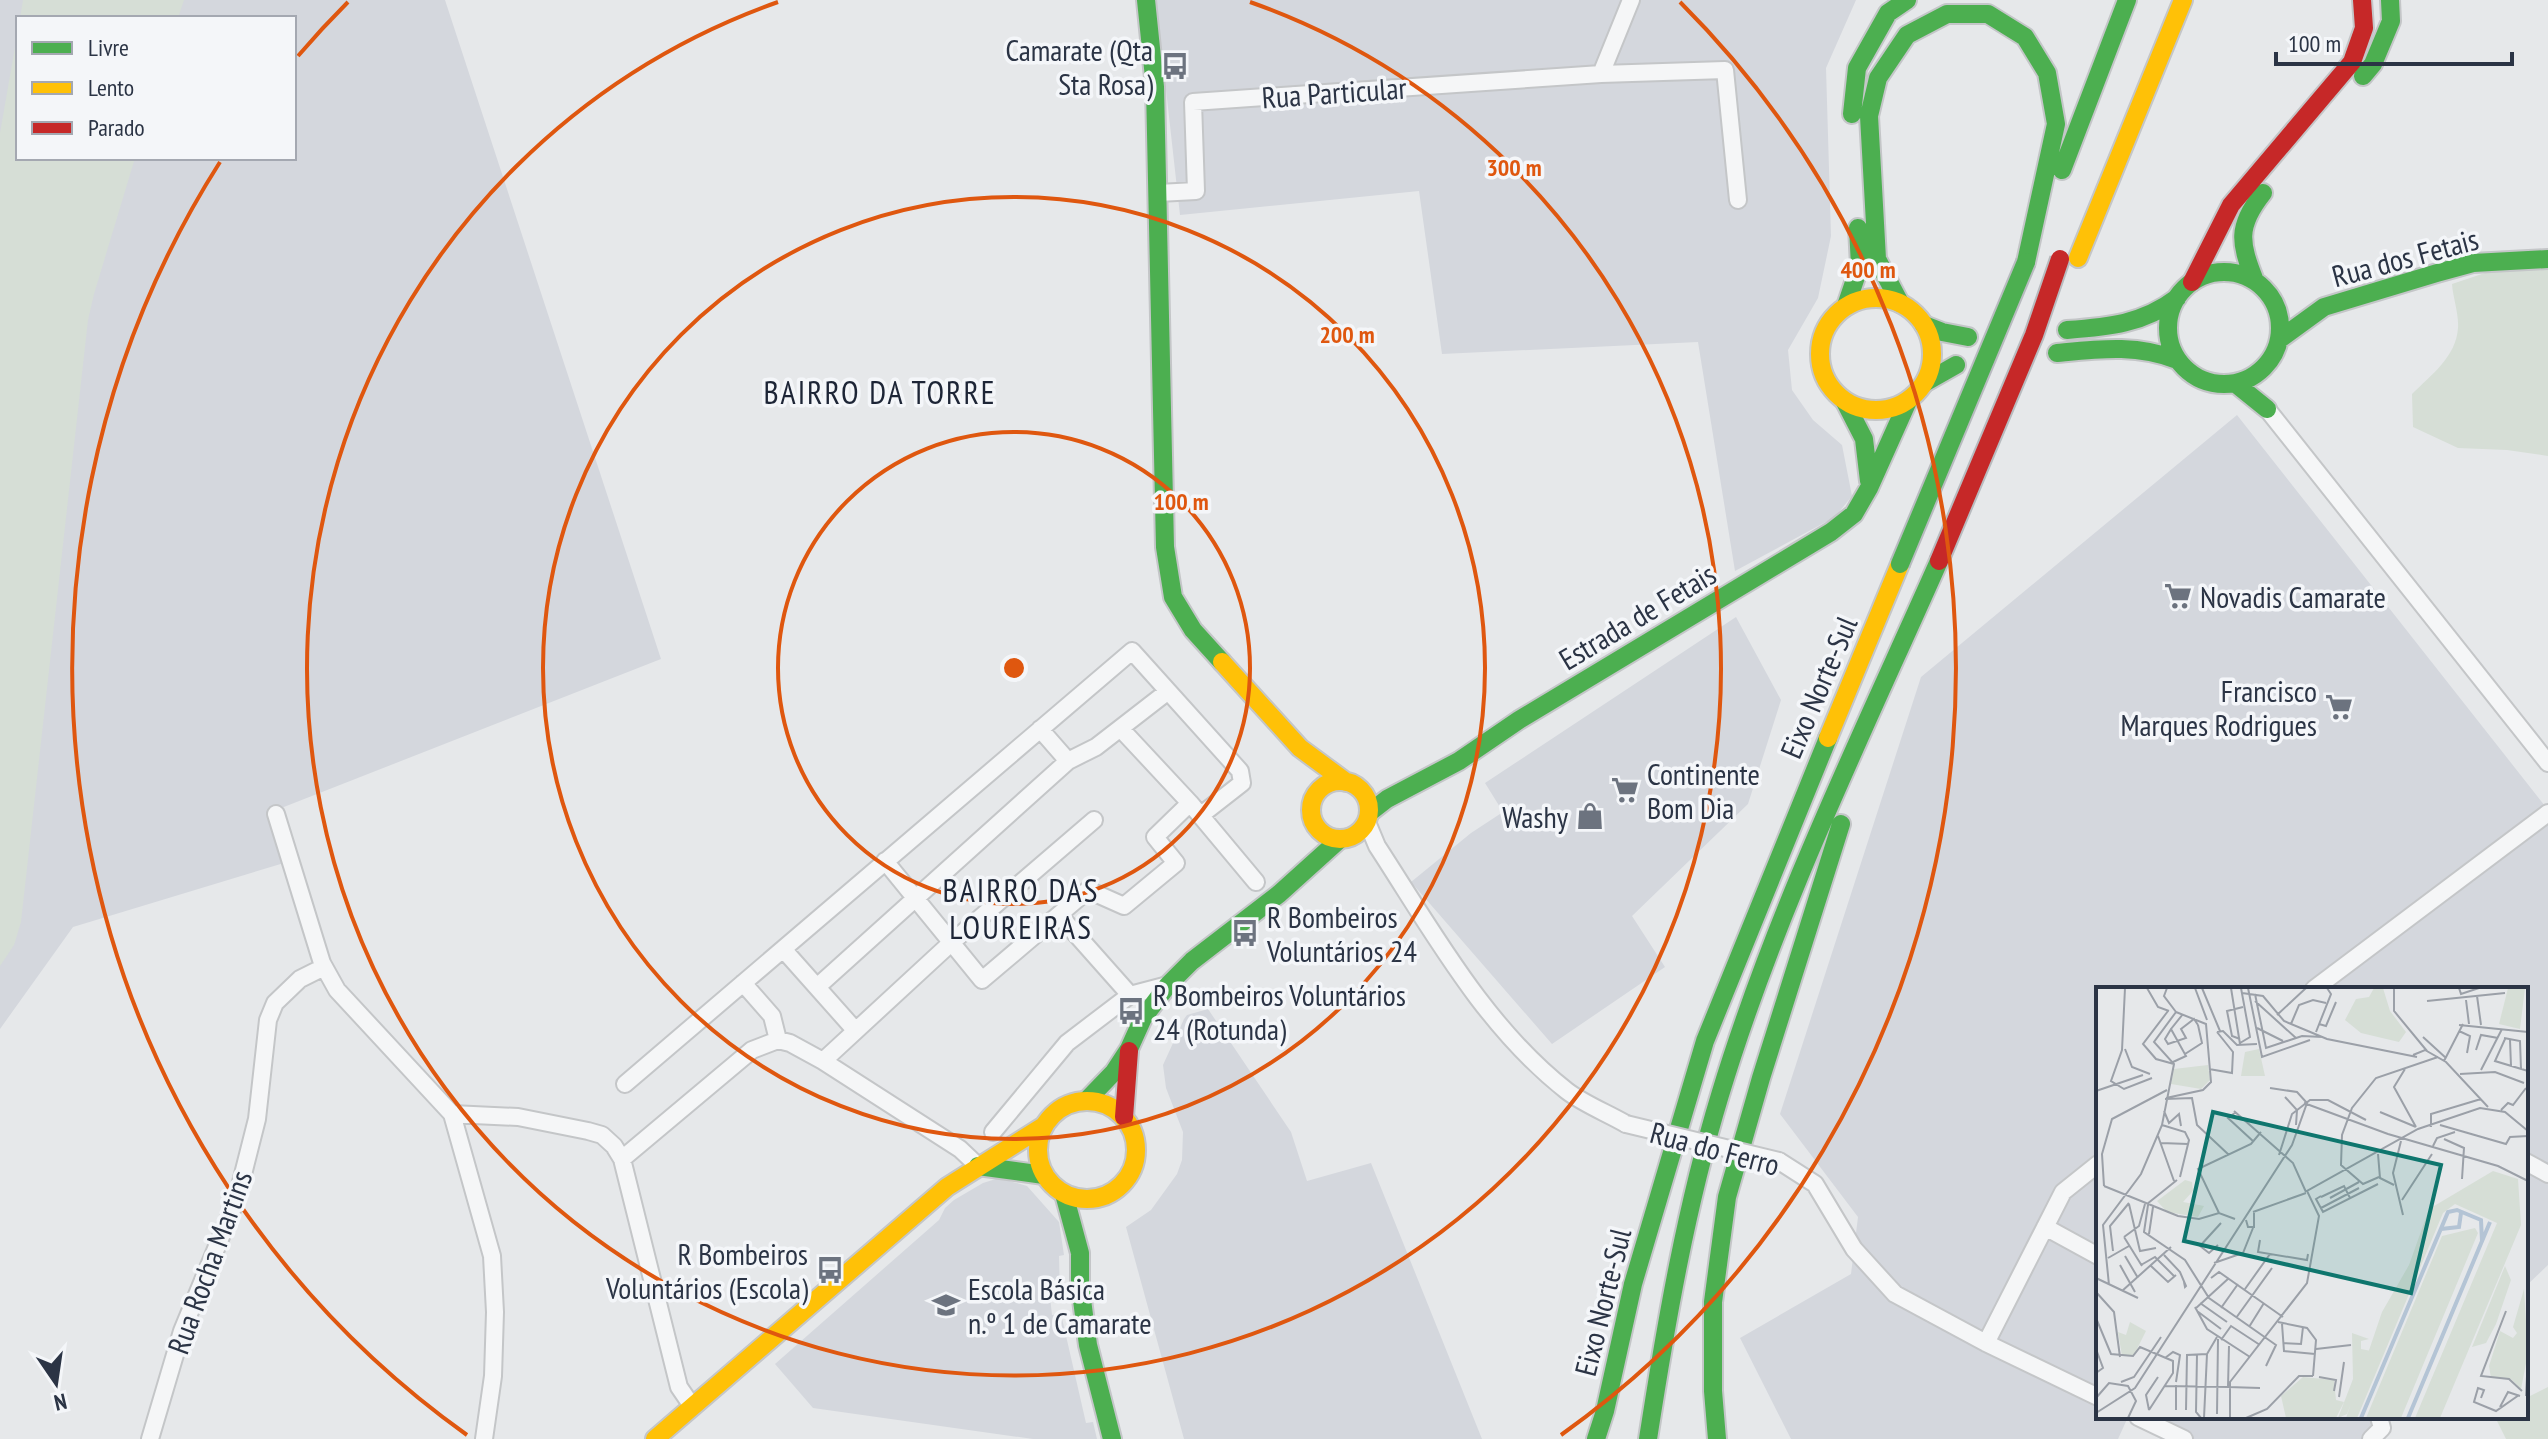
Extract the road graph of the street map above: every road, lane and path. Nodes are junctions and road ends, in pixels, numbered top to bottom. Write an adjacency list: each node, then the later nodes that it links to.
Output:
1 (1146, 0): 10 (main road)
2 (1631, 0): 8 (street)
3 (1907, 0): 20 (main road)
4 (2127, 0): 14 (main road, Eixo Norte-Sul)
5 (2183, 0): 12 (main road)
6 (2362, 0): 16 (main road)
7 (2390, 0): 15 (main road)
8 (1601, 74): 10 (street, Rua Particular); 11 (street, Rua Particular)
9 (2110, 130): 12 (main road)
10 (1158, 193): 41 (main road)
11 (1738, 200)
12 (2069, 259): 37 (main road, bridge)
13 (2548, 259): 21 (main road, Rua dos Fetais)
14 (2026, 262): 19 (main road); 96 (main road, Eixo Norte-Sul, bridge)
15 (2255, 281): 16 (main road); 17 (main road)
16 (2192, 282): 18 (main road)
17 (2271, 296): 21 (main road, Rua dos Fetais); 25 (main road)
18 (2177, 298): 23 (main road); 27 (main road)
19 (1900, 303): 20 (main road); 22 (main road)
20 (1846, 306): 33 (main road)
21 (2324, 307): 25 (main road, Rua dos Fetais)
22 (1924, 325): 24 (main road); 30 (main road)
23 (2067, 330)
24 (1968, 337)
25 (2280, 339): 29 (main road)
26 (2057, 353): 27 (main road)
27 (2177, 360): 31 (main road)
28 (1956, 365): 30 (main road)
29 (2256, 375): 31 (main road); 34 (main road)
30 (1926, 382): 32 (main road)
31 (2236, 384): 34 (main road)
32 (1908, 401): 33 (main road); 35 (main road, Estrada de Fetais)
33 (1845, 402): 35 (main road)
34 (2267, 409): 40 (street)
35 (1869, 488): 44 (main road, Estrada de Fetais)
36 (1167, 692): 38 (street); 39 (street); 47 (street)
37 (1874, 710): 97 (main road); 98 (main road)
38 (1040, 729): 42 (street); 53 (street)
39 (1121, 729): 42 (street); 47 (street)
40 (2543, 746): 43 (street)
41 (1300, 748): 45 (main road); 46 (main road)
42 (1068, 761): 56 (street)
43 (2548, 763)
44 (1422, 780): 45 (main road, Estrada de Fetais); 52 (main road, Estrada de Fetais)
45 (1351, 784): 46 (main road); 52 (main road)
46 (1313, 801): 51 (main road)
47 (1196, 809): 55 (street); 57 (street)
48 (2548, 813): 64 (street)
49 (276, 814): 60 (street)
50 (1094, 820): 58 (street)
51 (1313, 821): 52 (main road); 54 (main road)
52 (1359, 827): 54 (main road, Estrada de Fetais); 87 (street, Rua do Ferro, bridge)
53 (885, 861): 56 (street); 59 (street)
54 (1296, 878): 62 (main road, Estrada de Fetais)
55 (1256, 882)
56 (916, 899): 58 (street); 63 (street)
57 (1059, 915): 58 (street); 65 (street)
58 (952, 942): 66 (street)
59 (783, 949): 61 (street); 63 (street)
60 (324, 967): 72 (street); 92 (street, Rua Rocha Martins)
61 (743, 983): 67 (street); 70 (street)
62 (1168, 985): 65 (street); 68 (main road, Estrada de Fetais)
63 (817, 987): 66 (street)
64 (2317, 987)
65 (1130, 995): 75 (street)
66 (855, 1030): 69 (street)
67 (778, 1040): 69 (street); 76 (street)
68 (1129, 1049): 71 (main road); 73 (main road)
69 (823, 1061): 78 (street)
70 (625, 1084)
71 (1087, 1100): 73 (main road); 74 (main road)
72 (452, 1114): 76 (street); 93 (street)
73 (1124, 1117): 83 (main road)
74 (1042, 1127): 78 (main road); 81 (main road)
75 (993, 1132)
76 (622, 1159): 89 (street)
77 (2528, 1163): 80 (street)
78 (978, 1166): 81 (main road); 89 (main road)
79 (2096, 1166): 84 (street)
80 (2548, 1174)
81 (1044, 1175): 82 (main road)
82 (1064, 1194): 83 (main road); 85 (main road)
83 (1103, 1197): 85 (main road)
84 (2045, 1227): 86 (street); 87 (street)
85 (1080, 1253): 95 (main road)
86 (2096, 1255)
87 (1986, 1343): 88 (street, Rua do Ferro)
88 (2096, 1396)
89 (692, 1406): 94 (main road)
90 (2142, 1419): 99 (street)
91 (2380, 1419): 100 (street)
92 (150, 1439)
93 (484, 1439)
94 (655, 1439)
95 (1112, 1439)
96 (1599, 1439)
97 (1648, 1439)
98 (1717, 1439)
99 (2184, 1439)
100 (2371, 1439)

